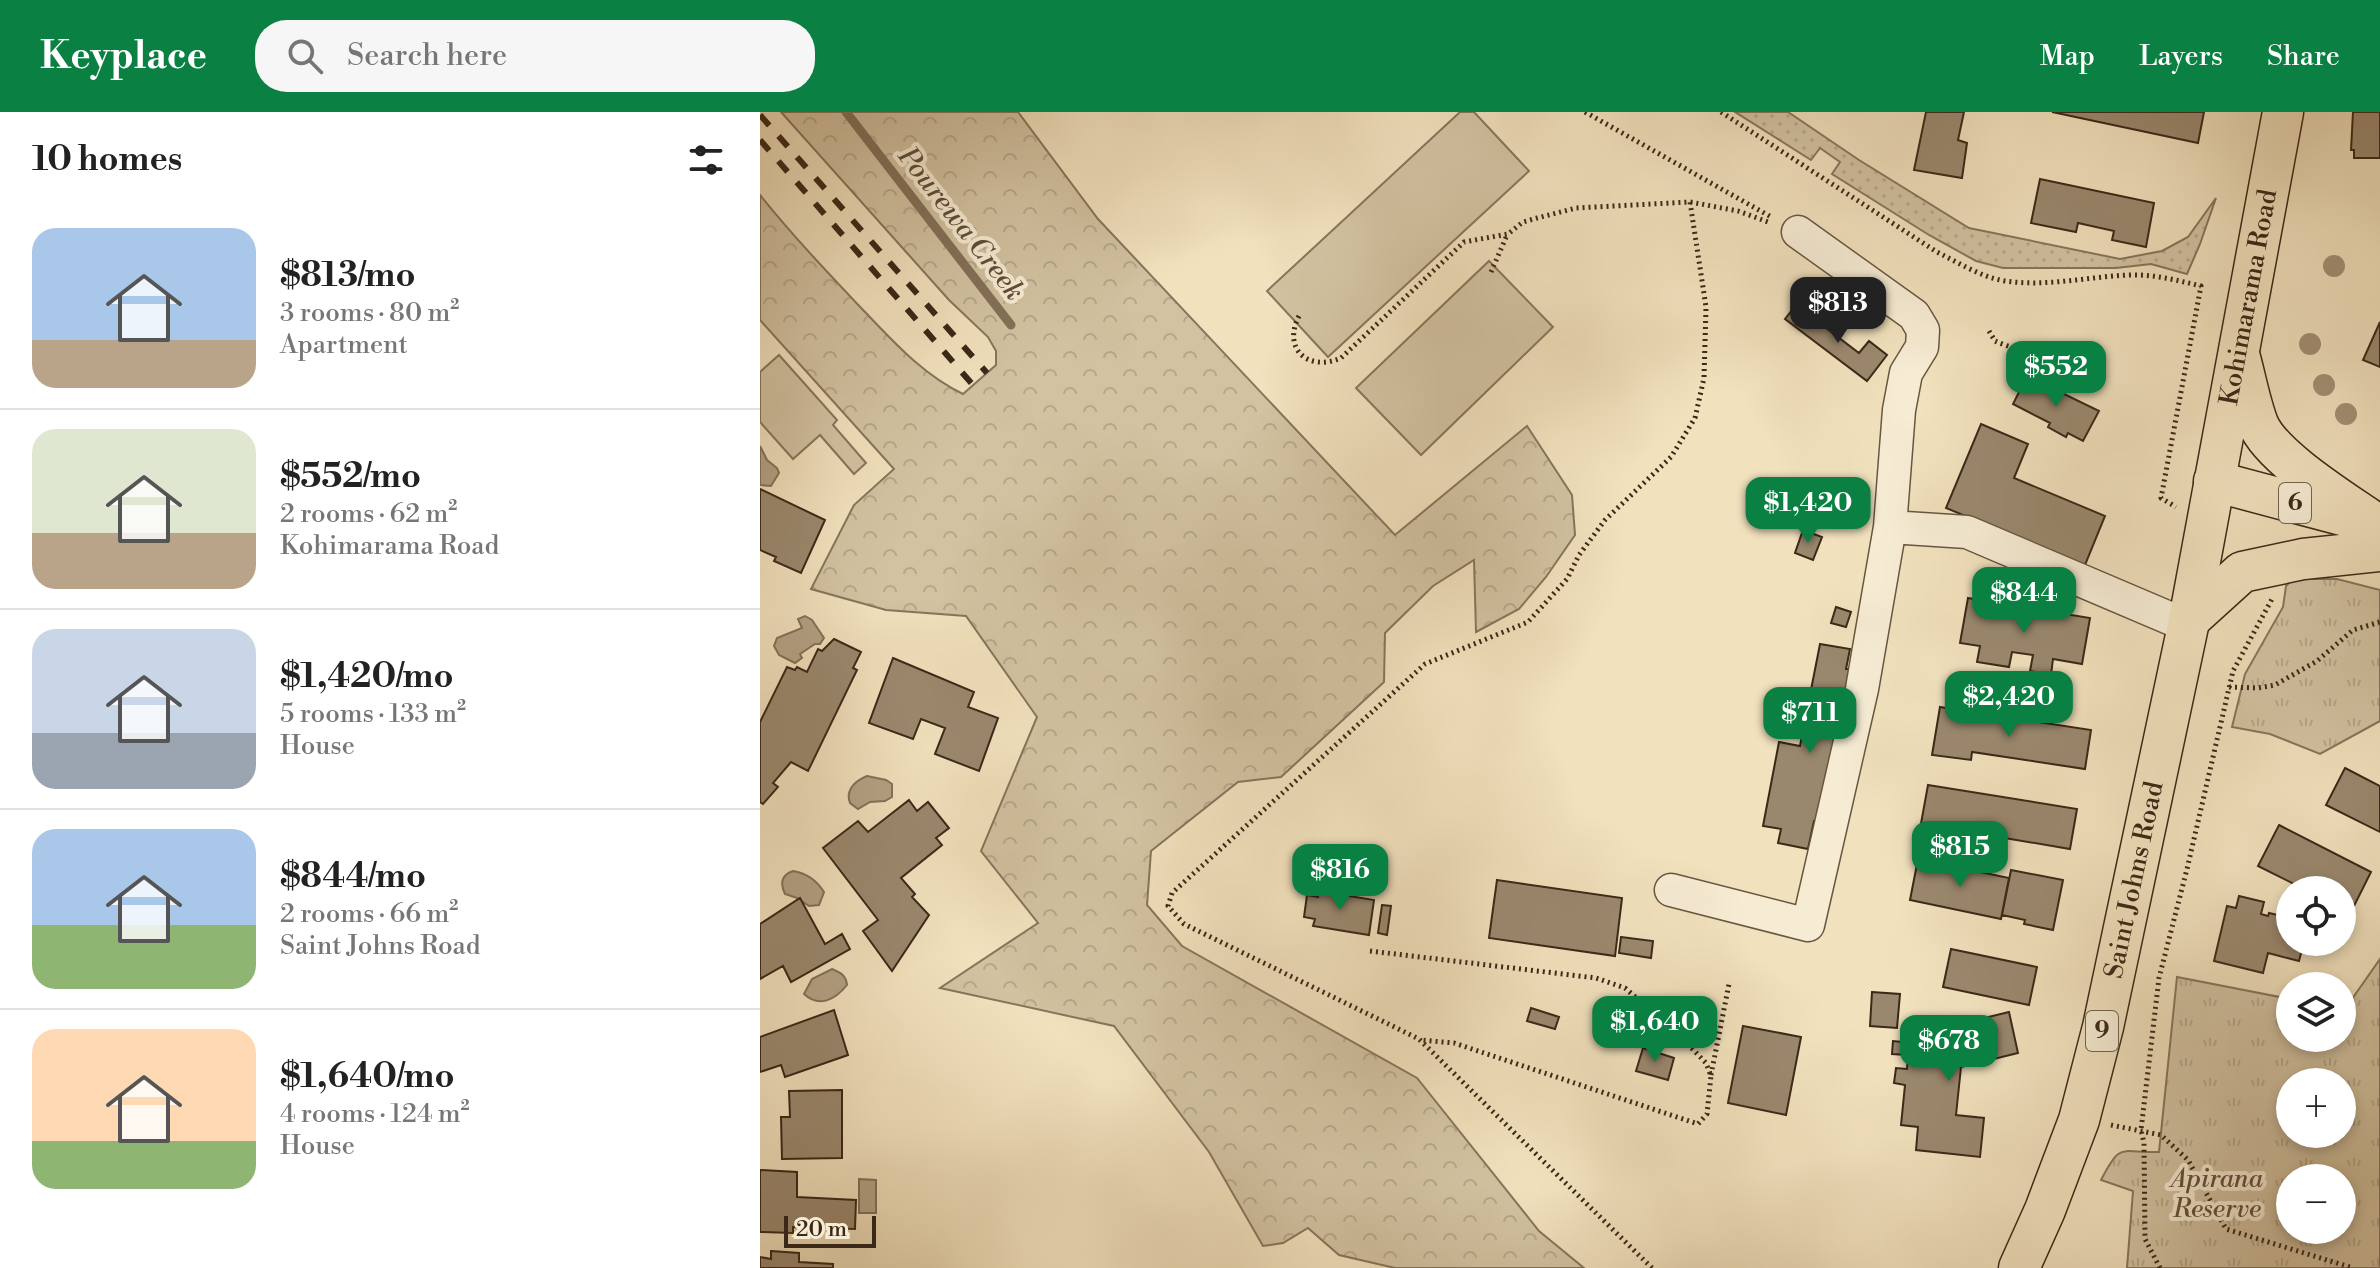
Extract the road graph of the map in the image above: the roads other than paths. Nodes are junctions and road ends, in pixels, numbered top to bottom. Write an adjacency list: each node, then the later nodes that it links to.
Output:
1 (2283, 112): 3 (main road, Kohimarama Road)
2 (1798, 232): 5 (lane)
3 (2238, 350): 4 (main road, Kohimarama Road); 6 (main road)
4 (2214, 481): 6 (main road, 6); 7 (main road, Saint Johns Road / 9)
5 (1890, 527): 7 (lane); 8 (lane)
6 (2379, 533): 7 (main road)
7 (2188, 623): 9 (main road, Saint Johns Road / 9)
8 (1671, 890)
9 (2019, 1268)

